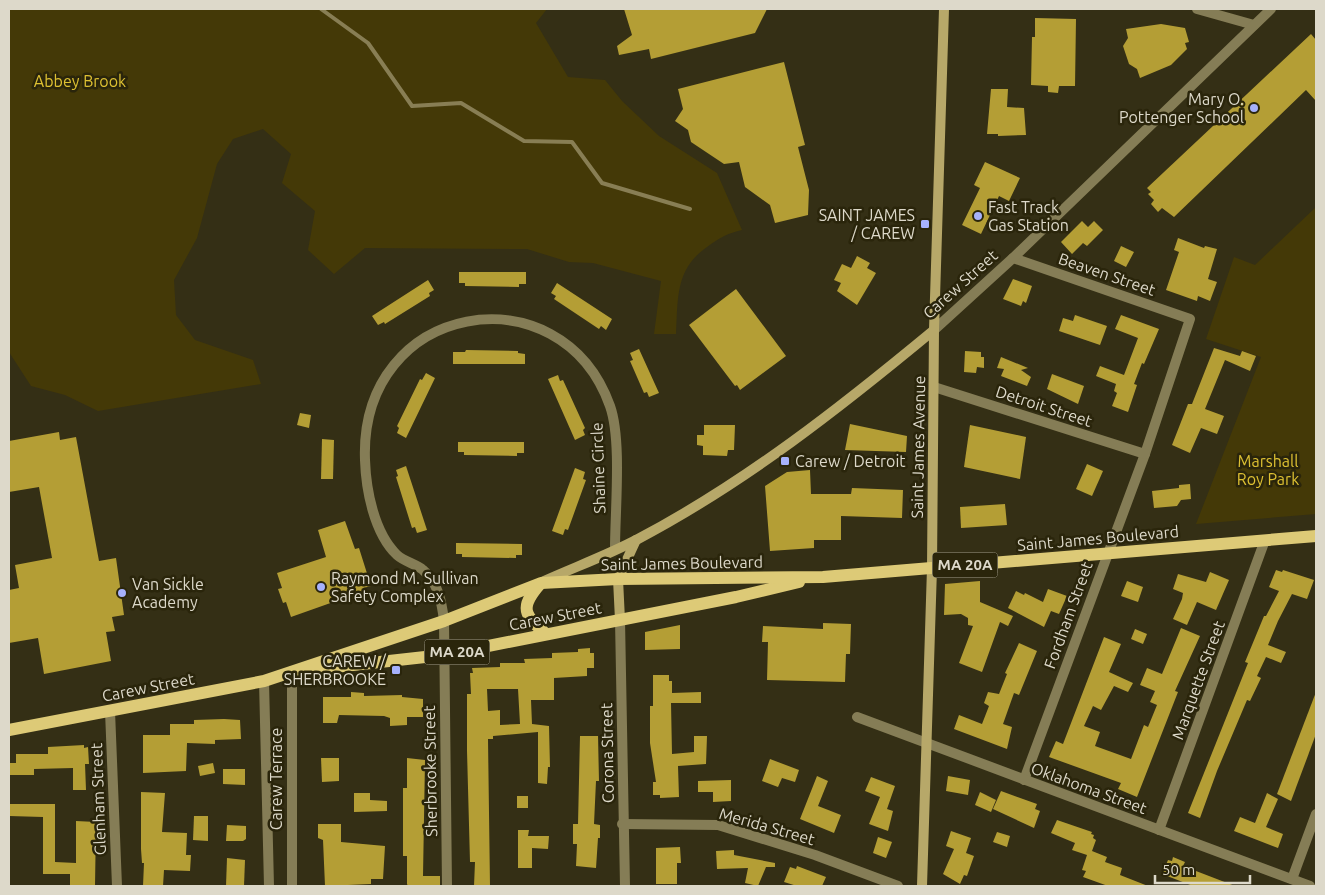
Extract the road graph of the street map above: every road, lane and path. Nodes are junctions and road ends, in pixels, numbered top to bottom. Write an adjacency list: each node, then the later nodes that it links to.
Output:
1 (944, 9): 7 (main road, Saint James Avenue)
2 (1197, 9): 4 (street)
3 (1271, 9): 4 (street, Carew Street)
4 (1254, 25): 5 (street, Carew Street)
5 (1013, 258): 6 (street, Beaven Street); 7 (street, Carew Street)
6 (1190, 319): 9 (street, Fordham Street)
7 (934, 330): 8 (main road, Saint James Avenue); 11 (main road, Carew Street)
8 (934, 386): 9 (street, Detroit Street); 15 (main road, Saint James Avenue)
9 (1145, 454): 14 (street, Fordham Street)
10 (1316, 536): 12 (main road, Saint James Boulevard / MA 20A)
11 (636, 540): 13 (main road, Carew Street); 17 (main road, Carew Street)
12 (1265, 540): 14 (main road, Saint James Boulevard / MA 20A); 32 (street, Marquette Street)
13 (615, 549): 18 (main road, Carew Street); 20 (street, Shaine Circle)
14 (1106, 553): 15 (main road, Saint James Boulevard / MA 20A); 29 (street, Fordham Street)
15 (932, 568): 16 (main road, Saint James Boulevard / MA 20A); 28 (main road, Saint James Avenue)
16 (823, 577): 17 (main road, Saint James Boulevard / MA 20A); 19 (main road, Saint James Boulevard / MA 20A)
17 (618, 579): 18 (main road, Saint James Boulevard / MA 20A); 19 (main road, Carew Street)
18 (541, 582): 20 (main road, Carew Street / MA 20A); 21 (main road)
19 (620, 620): 21 (main road, Carew Street / MA 20A); 31 (street, Corona Street)
20 (444, 621): 22 (street); 23 (main road, Carew Street / MA 20A)
21 (546, 634): 22 (main road, Carew Street / MA 20A)
22 (443, 655): 23 (main road, Carew Street / MA 20A); 37 (street, Sherbrooke Street)
23 (292, 671): 24 (main road, Carew Street / MA 20A); 36 (street, Carew Terrace)
24 (264, 681): 25 (main road, Carew Street / MA 20A); 35 (street, Carew Terrace)
25 (110, 711): 27 (main road, Carew Street / MA 20A); 34 (street, Glenham Street)
26 (857, 717): 28 (street, Oklahoma Street)
27 (9, 730)
28 (925, 743): 29 (street, Oklahoma Street); 40 (main road, Saint James Avenue)
29 (1024, 780): 32 (street, Oklahoma Street)
30 (1316, 814): 33 (street)
31 (622, 824): 38 (street, Corona Street); 39 (street, Merida Street)
32 (1159, 830): 33 (street, Oklahoma Street)
33 (1292, 879): 41 (street, Oklahoma Street)
34 (116, 886)
35 (268, 886)
36 (292, 886)
37 (447, 886)
38 (624, 886)
39 (898, 886)
40 (922, 886)
41 (1310, 886)

